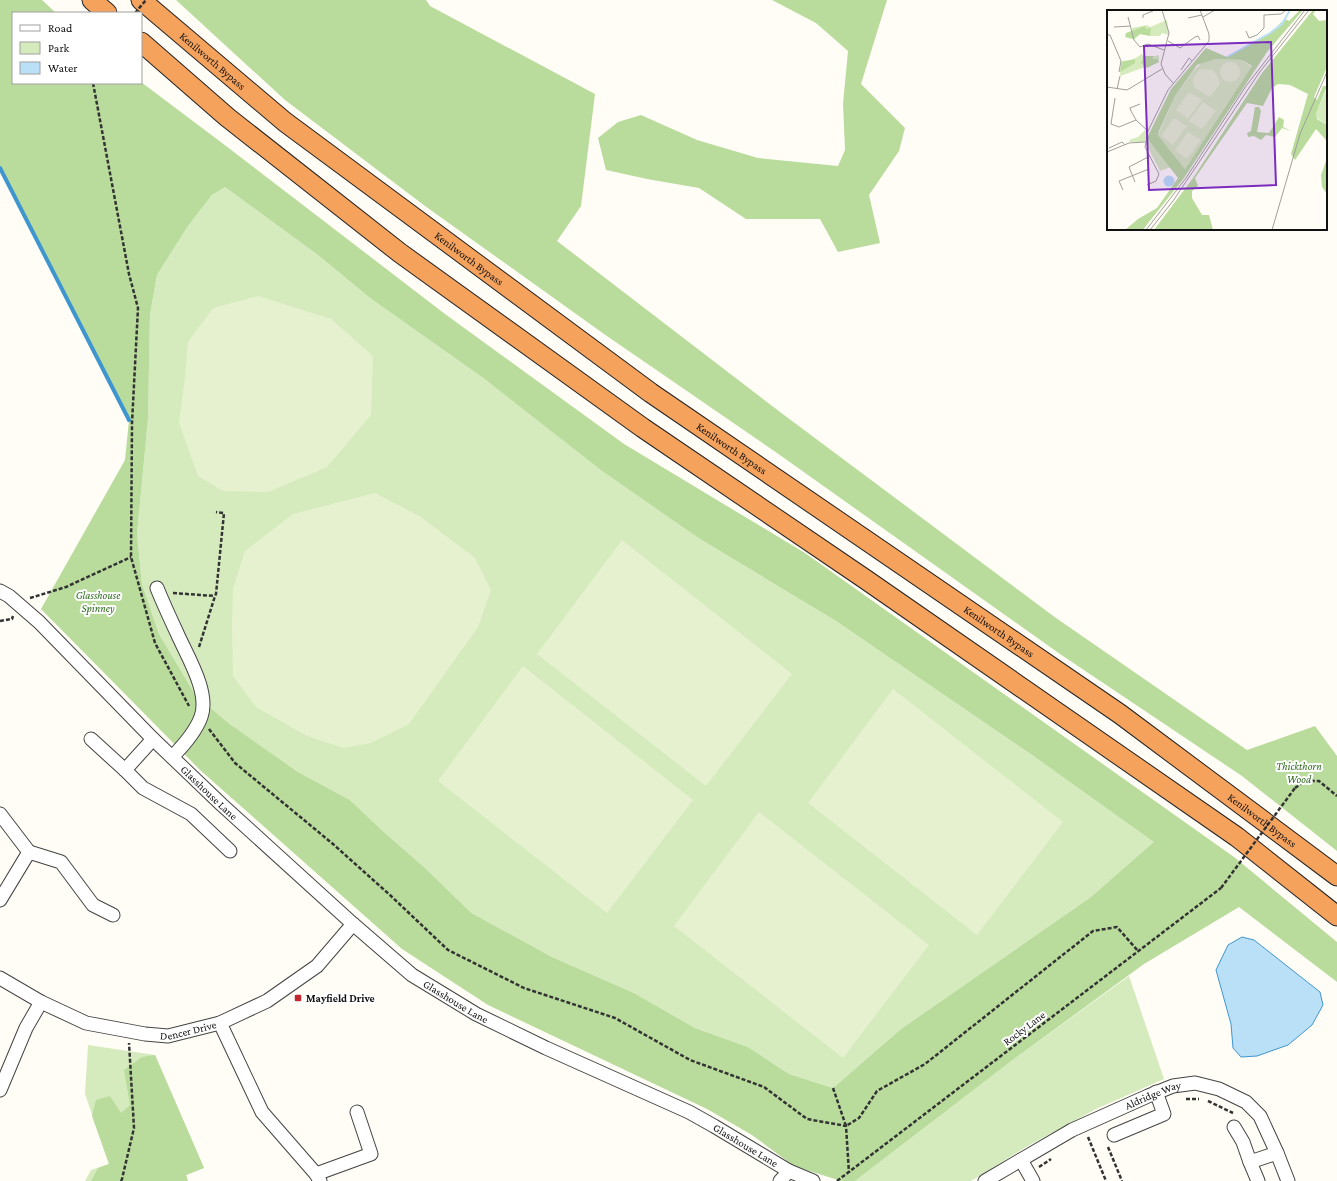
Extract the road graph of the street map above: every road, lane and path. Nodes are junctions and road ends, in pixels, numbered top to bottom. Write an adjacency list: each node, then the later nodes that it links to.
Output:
1 (92, 0): 4 (highway)
2 (141, 0): 24 (highway, Kenilworth Bypass)
3 (146, 0): 5 (path, bridge)
4 (106, 12)
5 (136, 12)
6 (142, 43): 27 (highway)
7 (93, 84): 9 (path)
8 (216, 512): 12 (path)
9 (131, 557): 13 (path); 15 (path)
10 (158, 590): 12 (path); 14 (street)
11 (0, 591): 13 (street, Glasshouse Lane)
12 (214, 596): 14 (path)
13 (17, 603): 17 (street, Glasshouse Lane)
14 (193, 667): 15 (street)
15 (201, 718): 18 (street); 38 (path)
16 (91, 739): 19 (street)
17 (153, 739): 18 (street, Glasshouse Lane); 19 (street)
18 (172, 757): 28 (street, Glasshouse Lane)
19 (125, 770): 23 (street)
20 (1337, 796): 29 (path, Rocky Lane, bridge)
21 (0, 814): 22 (street)
22 (29, 852): 25 (street); 26 (street)
23 (230, 852)
24 (1337, 876)
25 (0, 900)
26 (113, 915)
27 (1337, 916)
28 (352, 924): 32 (street, Dencer Drive); 46 (street, Glasshouse Lane)
29 (1138, 951): 38 (path); 45 (path, Rocky Lane)
30 (0, 978): 31 (street, Dencer Drive)
31 (41, 1002): 33 (street, Dencer Drive); 35 (street)
32 (220, 1024): 33 (street, Dencer Drive); 47 (street)
33 (128, 1031): 48 (path)
34 (833, 1088): 38 (path)
35 (0, 1090)
36 (1156, 1092): 41 (street); 42 (street, Aldridge Way); 43 (street, Aldridge Way)
37 (357, 1112): 47 (street)
38 (846, 1126): 45 (path)
39 (1234, 1127): 44 (street)
40 (1088, 1137): 53 (path)
41 (1111, 1140): 54 (path)
42 (1277, 1153): 44 (street); 56 (street, Aldridge Way)
43 (1021, 1160): 51 (street, Aldridge Way); 52 (street)
44 (1250, 1162): 55 (street)
45 (849, 1173): 50 (path, Rocky Lane)
46 (784, 1176): 49 (street, Glasshouse Lane)
47 (318, 1177)
48 (121, 1181)
49 (813, 1181)
50 (837, 1181)
51 (986, 1181)
52 (1033, 1181)
53 (1106, 1181)
54 (1122, 1181)
55 (1258, 1181)
56 (1288, 1181)

